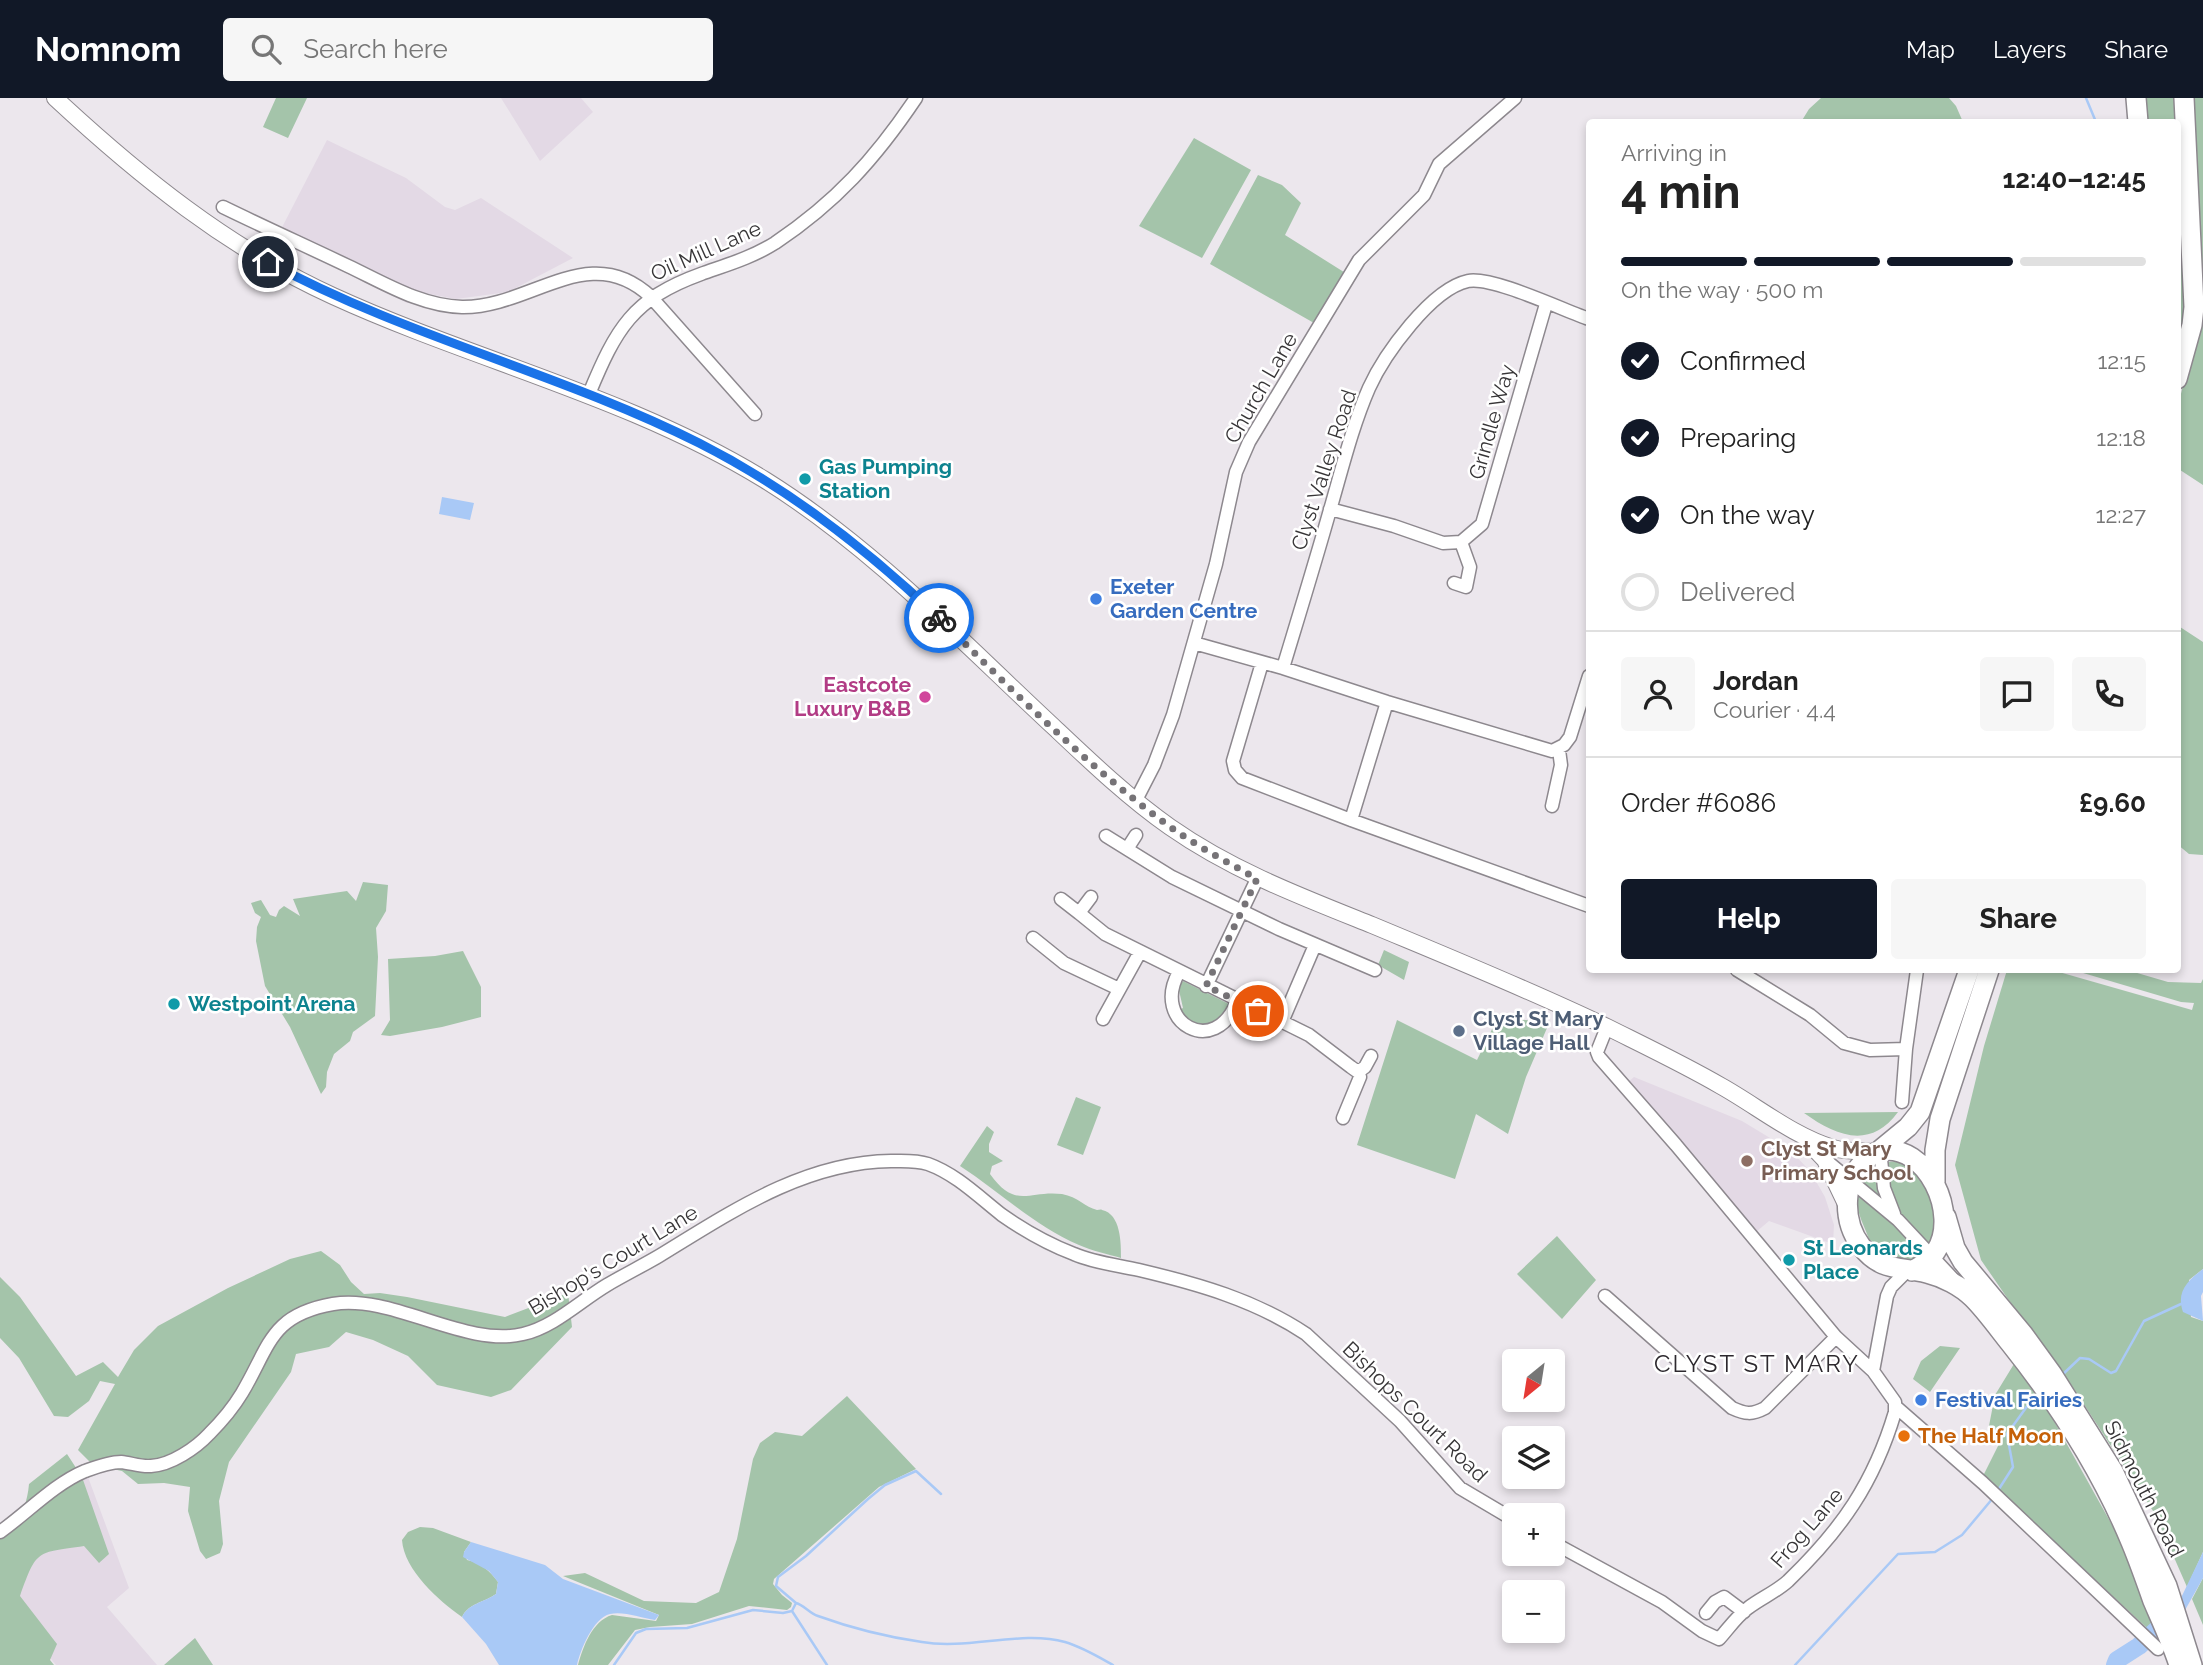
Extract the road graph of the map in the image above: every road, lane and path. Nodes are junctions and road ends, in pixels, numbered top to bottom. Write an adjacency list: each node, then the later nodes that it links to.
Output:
1 (55, 98): 12 (main road)
2 (916, 98): 8 (street, Oil Mill Lane)
3 (1515, 98): 17 (street, Church Lane)
4 (2136, 98): 6 (highway)
5 (2184, 98): 11 (highway)
6 (2138, 119)
7 (223, 207): 8 (street)
8 (652, 297): 12 (street, Oil Mill Lane); 13 (street)
9 (1546, 304): 10 (street, Clyst Valley Road); 14 (street, Clyst Valley Road); 15 (street, Grindle Way)
10 (1586, 318)
11 (2181, 365)
12 (589, 394): 23 (main road)
13 (755, 414)
14 (1330, 509): 15 (street); 19 (street, Clyst Valley Road)
15 (1461, 542): 16 (street)
16 (1464, 586)
17 (1194, 643): 18 (street); 23 (street, Church Lane)
18 (1262, 663): 19 (street); 25 (street)
19 (1283, 668): 21 (street)
20 (1586, 686): 22 (street)
21 (1387, 702): 22 (street); 25 (street)
22 (1559, 750): 24 (street)
23 (1136, 800): 29 (main road)
24 (1552, 806)
25 (1351, 820): 32 (street)
26 (1136, 835): 28 (street)
27 (1106, 836): 28 (street)
28 (1127, 849): 33 (street)
29 (1257, 879): 33 (street); 49 (main road)
30 (1091, 897): 34 (street)
31 (1061, 899): 34 (street)
32 (1586, 905)
33 (1241, 909): 36 (street); 44 (street)
34 (1079, 913): 37 (street)
35 (1033, 938): 45 (street)
36 (1315, 945): 38 (street); 48 (street)
37 (1140, 952): 39 (street); 45 (street)
38 (1375, 970)
39 (1179, 972): 44 (street); 46 (street)
40 (1742, 973): 50 (street)
41 (1917, 973): 50 (street)
42 (1968, 973): 56 (highway)
43 (1988, 973): 59 (highway)
44 (1206, 986): 46 (street)
45 (1119, 989): 47 (street)
46 (1237, 1001): 48 (street)
47 (1103, 1018)
48 (1282, 1022): 52 (street)
49 (1607, 1027): 55 (main road); 70 (street)
50 (1906, 1049): 53 (street)
51 (1371, 1056): 52 (street)
52 (1358, 1072): 54 (street)
53 (1902, 1102)
54 (1343, 1118)
55 (1798, 1132): 56 (main road); 57 (main road)
56 (1878, 1151): 58 (highway); 59 (highway); 62 (street)
57 (1825, 1160): 58 (street); 61 (main road)
58 (1850, 1182): 61 (highway); 62 (street)
59 (1935, 1182): 60 (highway, Sidmouth Road)
60 (1942, 1206): 63 (highway); 72 (highway, Sidmouth Road)
61 (1849, 1210): 64 (highway)
62 (1898, 1220): 63 (street)
63 (1933, 1255): 65 (highway); 66 (street)
64 (1876, 1261): 65 (highway, Sidmouth Road); 68 (street)
65 (1910, 1271): 66 (highway, Sidmouth Road); 68 (street)
66 (1962, 1289): 72 (highway, Sidmouth Road)
67 (1605, 1296): 70 (street)
68 (1887, 1296): 71 (street)
69 (1256, 1306): 75 (street, Bishops Court Road); 76 (street, Bishop's Court Lane)
70 (1836, 1337): 71 (street)
71 (1873, 1371): 73 (street)
72 (2047, 1379): 74 (highway, Sidmouth Road)
73 (1895, 1406): 78 (street, Frog Lane); 80 (street)
74 (2067, 1409): 80 (highway, Sidmouth Road); 80 (highway, Sidmouth Road)
75 (1502, 1513)
76 (0, 1532)
77 (1565, 1549): 78 (street, Frog Lane)
78 (1744, 1612): 79 (street)
79 (1706, 1613)
80 (2173, 1650): 81 (highway, Sidmouth Road)
81 (2192, 1665)

